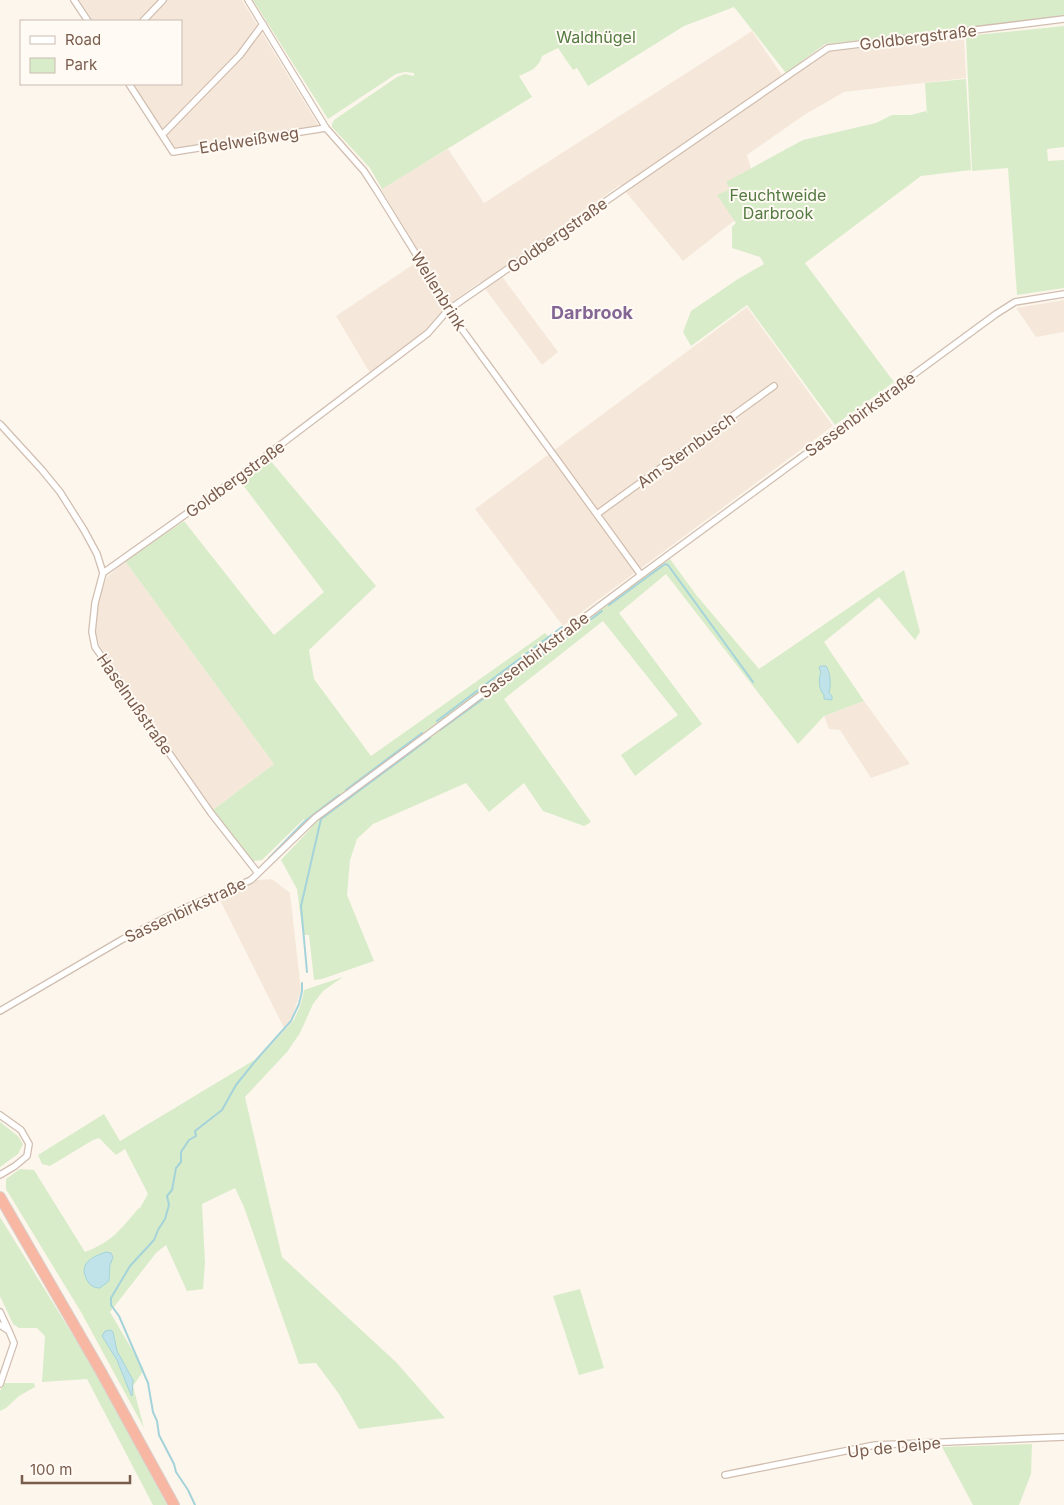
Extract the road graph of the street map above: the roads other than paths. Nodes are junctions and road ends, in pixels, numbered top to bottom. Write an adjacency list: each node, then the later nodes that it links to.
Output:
1 (74, 0): 5 (street)
2 (163, 0): 6 (street)
3 (248, 0): 7 (street, Wellenbrink)
4 (1064, 19): 12 (street, Goldbergstraße)
5 (87, 20)
6 (144, 20)
7 (263, 24): 9 (street, Wellenbrink); 10 (street)
8 (130, 85): 10 (street)
9 (326, 128): 10 (street, Edelweißweg); 12 (street, Wellenbrink)
10 (162, 135)
11 (1064, 294): 17 (street, Sassenbirkstraße)
12 (448, 310): 15 (street, Wellenbrink); 16 (street, Goldbergstraße)
13 (774, 386): 15 (street, Am Sternbusch)
14 (0, 424): 16 (street)
15 (597, 514): 17 (street, Wellenbrink)
16 (103, 574): 18 (street, Haselnußstraße)
17 (641, 575): 18 (street, Sassenbirkstraße)
18 (258, 872): 19 (street, Sassenbirkstraße)
19 (0, 1011)
20 (0, 1115): 21 (street)
21 (0, 1175)
22 (0, 1197): 29 (highway)
23 (0, 1312): 25 (street)
24 (0, 1325): 25 (street)
25 (9, 1331): 26 (street)
26 (0, 1384)
27 (1064, 1437): 28 (street, Up de Deipe)
28 (725, 1475)
29 (174, 1505)

